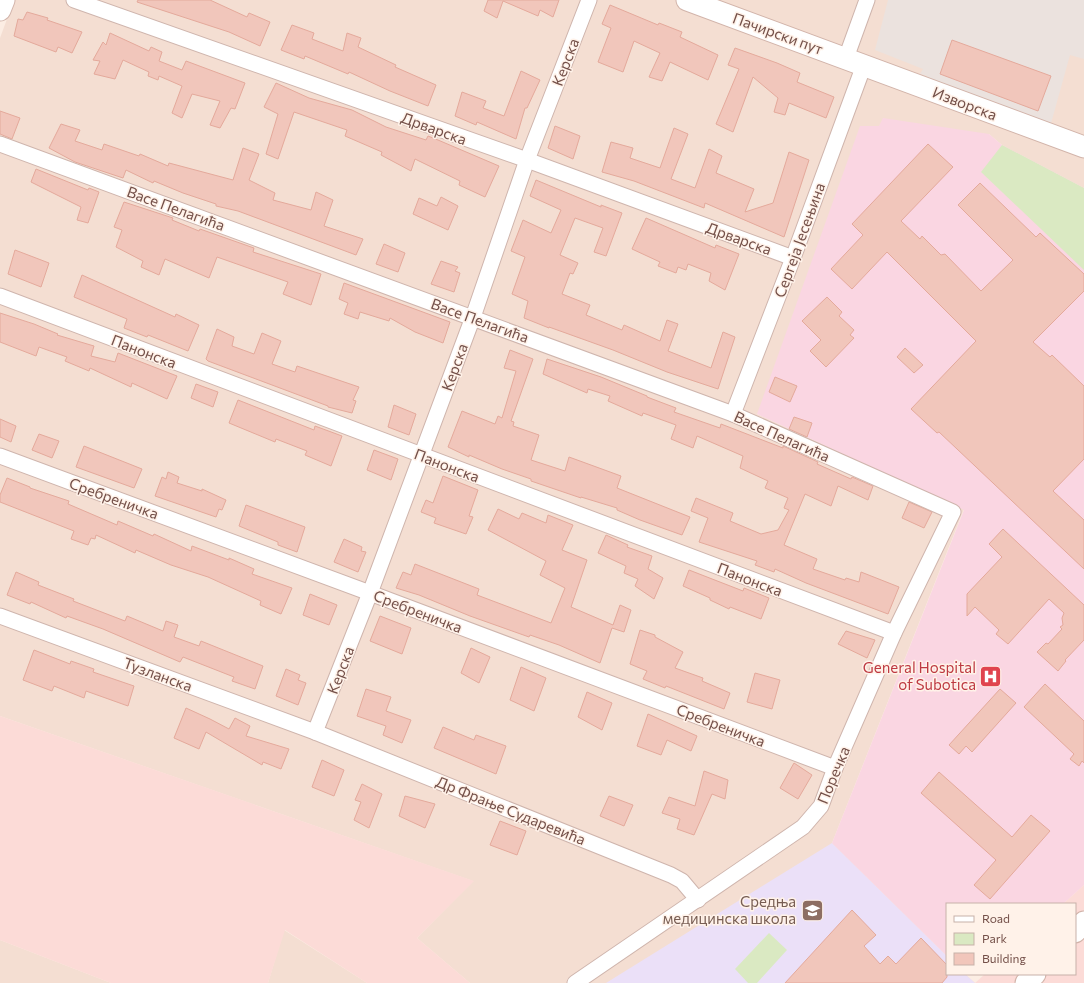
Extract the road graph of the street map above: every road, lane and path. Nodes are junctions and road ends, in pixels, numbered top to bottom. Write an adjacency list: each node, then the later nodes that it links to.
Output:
1 (4, 0): 6 (street)
2 (74, 0): 10 (street, Дрварска)
3 (589, 0): 10 (street, Керска)
4 (687, 0): 7 (street, Пачирски пут)
5 (867, 0): 7 (street, Сергеја Јесењина)
6 (0, 10)
7 (855, 62): 9 (street, Изворска); 11 (street, Сергеја Јесењина)
8 (0, 144): 13 (street, Васе Пелагића)
9 (1084, 147)
10 (527, 160): 11 (street, Дрварска); 13 (street, Керска)
11 (793, 258): 14 (street, Сергеја Јесењина)
12 (0, 296): 15 (street, Панонска)
13 (473, 317): 14 (street, Васе Пелагића); 15 (street, Керска)
14 (733, 414): 17 (street, Васе Пелагића)
15 (421, 455): 18 (street, Керска); 20 (street, Панонска)
16 (0, 456): 18 (street, Сребреничка)
17 (953, 512): 20 (street, Поречка)
18 (370, 593): 21 (street, Керска); 22 (street, Сребреничка)
19 (0, 616): 21 (street, Тузланска)
20 (894, 633): 22 (street, Поречка)
21 (315, 732): 23 (street, Др Фрање Сударевића)
22 (835, 768): 23 (street, Поречка)
23 (698, 900): 27 (street, Поречка)
24 (1084, 922): 25 (street)
25 (1076, 931)
26 (1034, 975): 28 (street)
27 (575, 983)
28 (1026, 983)

